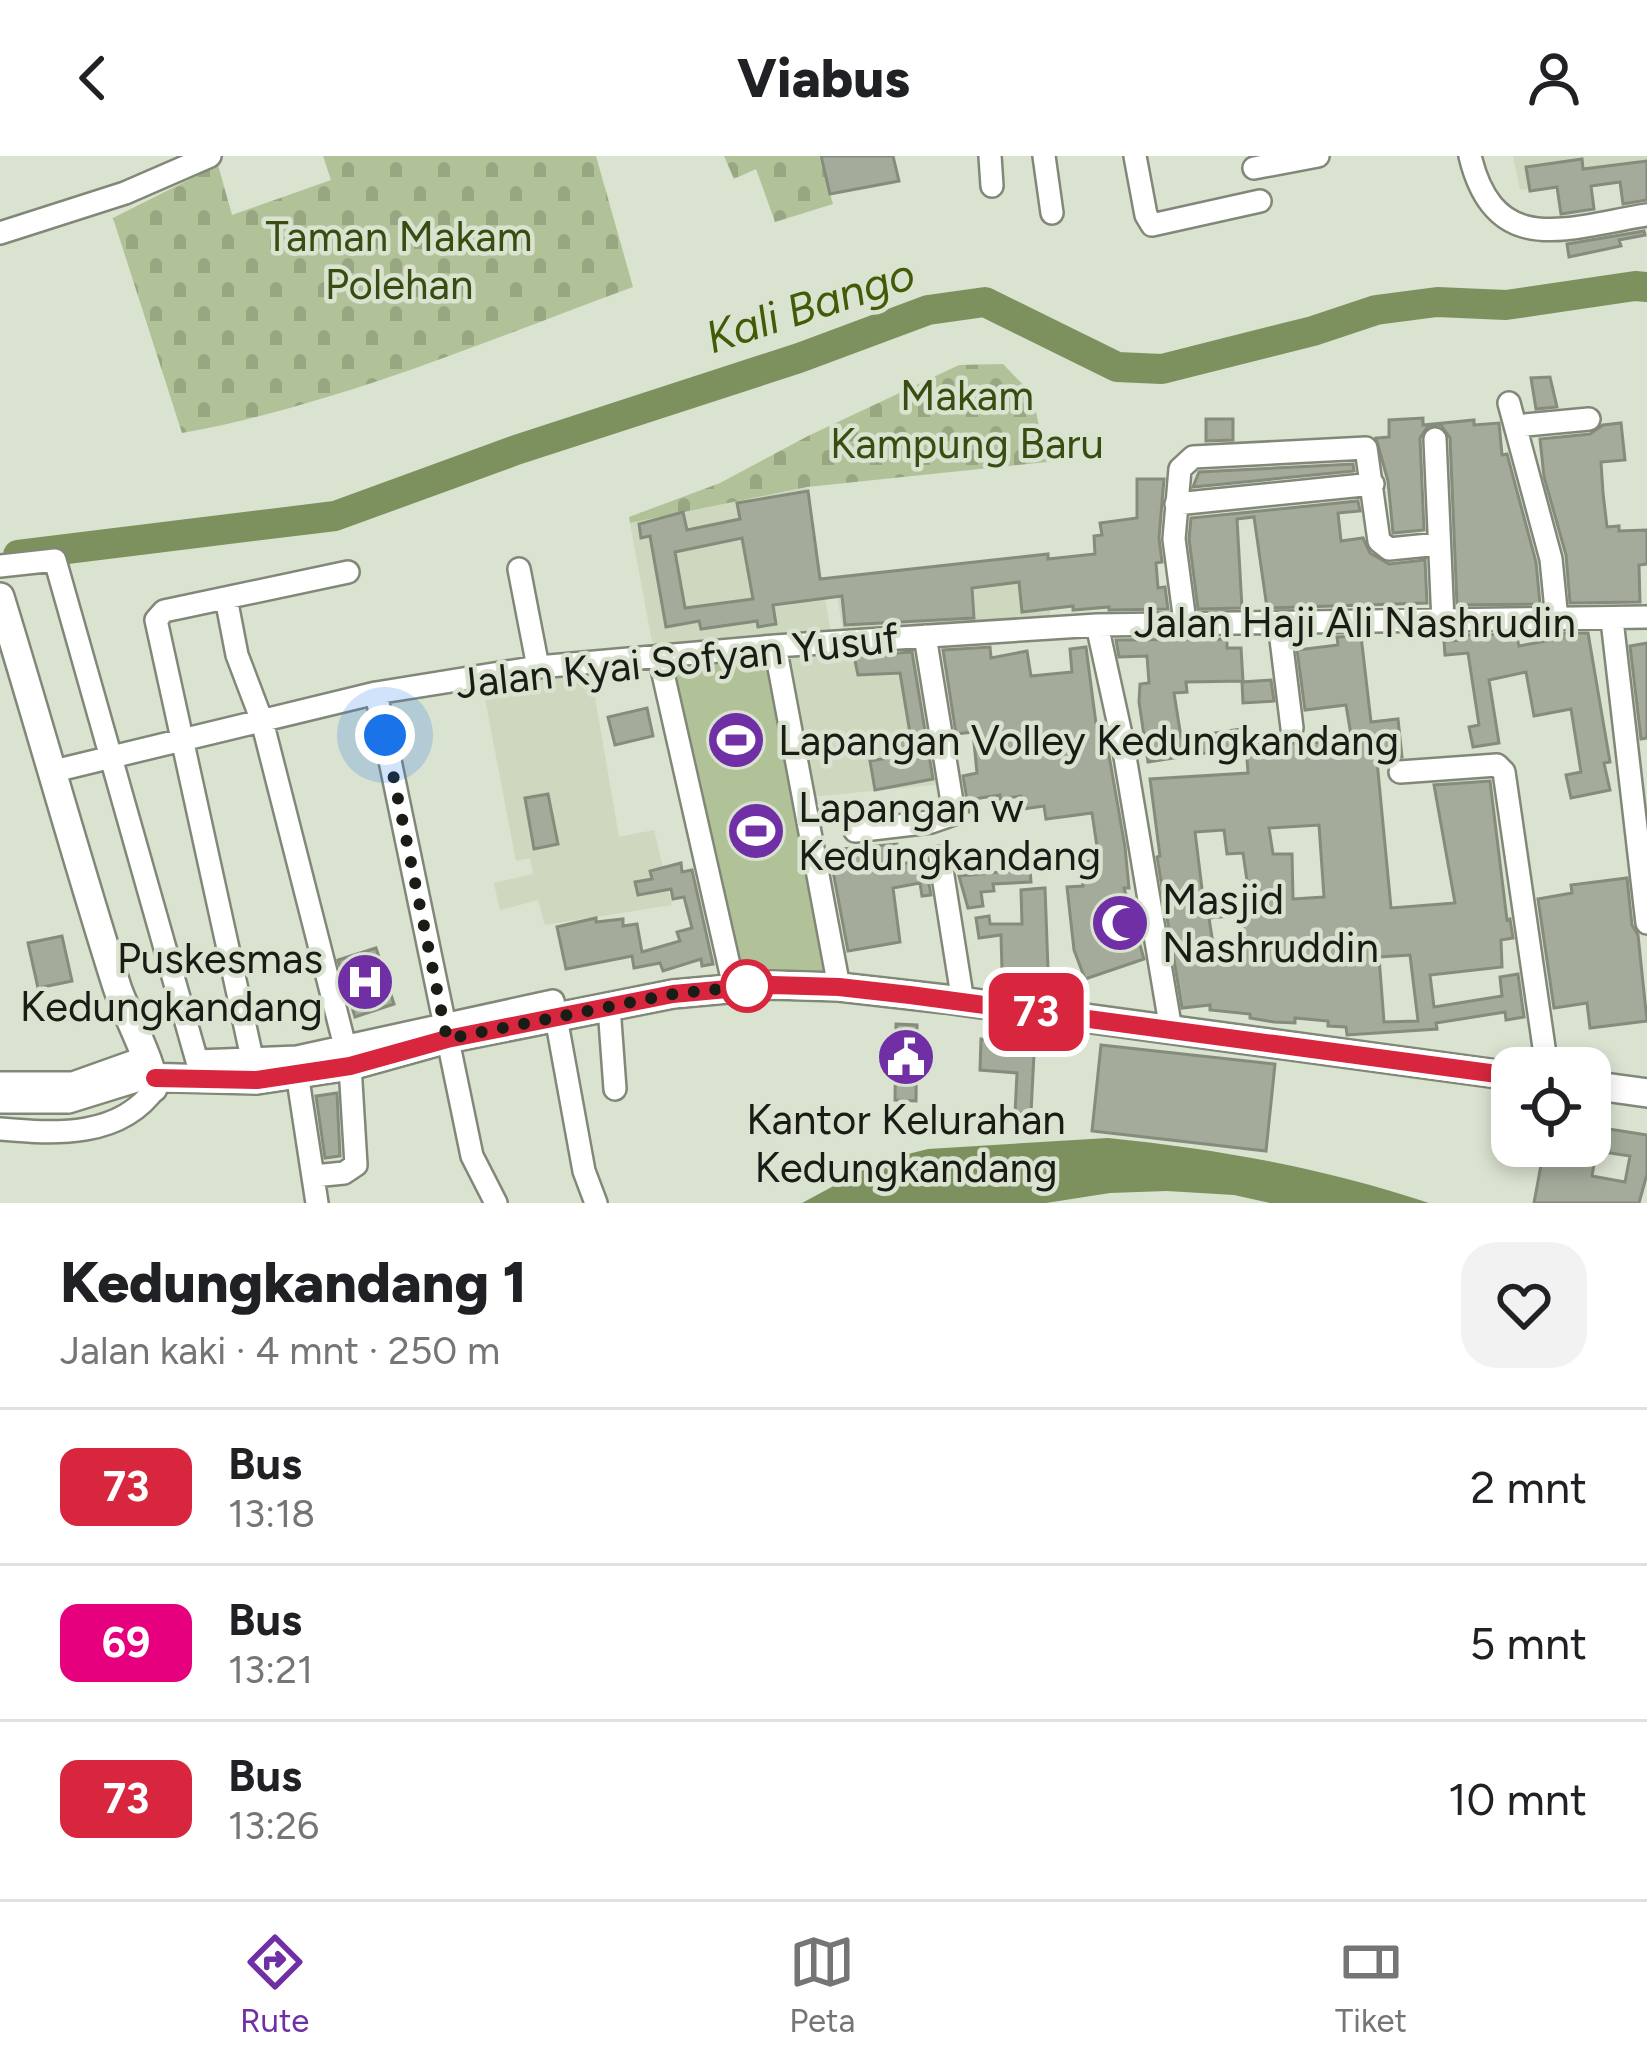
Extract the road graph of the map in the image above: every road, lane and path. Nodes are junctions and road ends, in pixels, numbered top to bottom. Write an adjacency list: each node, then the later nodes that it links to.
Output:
1 (209, 156): 11 (street)
2 (990, 156): 8 (street)
3 (1044, 156): 9 (street)
4 (1136, 156): 7 (street)
5 (1318, 156): 7 (street)
6 (1470, 156): 10 (street)
7 (1253, 162)
8 (992, 186)
9 (1052, 213)
10 (1647, 215)
11 (0, 233)
12 (1589, 419): 23 (street)
13 (1435, 440): 16 (street)
14 (1373, 484): 15 (street); 15 (street); 16 (street)
15 (1176, 504): 25 (street)
16 (1439, 544): 27 (street)
17 (0, 566): 65 (street)
18 (519, 568): 32 (street)
19 (348, 572): 20 (street)
20 (226, 598): 34 (street); 36 (street)
21 (3, 608): 37 (main road)
22 (1647, 616): 24 (street, Jalan Haji Ali Nashrudin)
23 (1557, 620): 24 (street, Jalan Haji Ali Nashrudin); 27 (street, Jalan Haji Ali Nashrudin)
24 (1612, 620): 41 (street, Jalan Haji Ali Nashrudin)
25 (1185, 622): 26 (street, Jalan Haji Ali Nashrudin); 28 (street, Jalan Haji Ali Nashrudin)
26 (1279, 622): 27 (street, Jalan Haji Ali Nashrudin); 35 (street)
27 (1443, 622)
28 (1097, 625): 29 (street, Jalan Kyai Sofyan Yusuf); 46 (street)
29 (925, 636): 30 (street, Jalan Kyai Sofyan Yusuf); 39 (street)
30 (775, 646): 31 (street, Jalan Kyai Sofyan Yusuf); 43 (street)
31 (659, 656): 32 (street, Jalan Kyai Sofyan Yusuf); 42 (street)
32 (538, 667): 33 (street, Jalan Kyai Sofyan Yusuf)
33 (376, 693): 34 (street, Jalan Kyai Sofyan Yusuf); 47 (street)
34 (262, 721): 36 (street, Jalan Kyai Sofyan Yusuf); 49 (street)
35 (1292, 728)
36 (184, 741): 37 (street, Jalan Kyai Sofyan Yusuf); 53 (street)
37 (50, 772): 50 (main road)
38 (1400, 772): 48 (street)
39 (855, 831)
40 (940, 857): 44 (street)
41 (1647, 923)
42 (734, 987): 43 (main road); 45 (main road)
43 (839, 987): 44 (main road)
44 (963, 1002): 46 (main road)
45 (609, 1007): 47 (main road); 56 (street)
46 (1172, 1030): 52 (main road)
47 (447, 1039): 49 (main road); 64 (street)
48 (1543, 1047)
49 (350, 1066): 51 (main road); 62 (street)
50 (147, 1071): 53 (main road); 54 (street); 59 (main road); 61 (street)
51 (297, 1073): 53 (main road); 62 (street)
52 (1491, 1073)
53 (257, 1080)
54 (0, 1083)
55 (1611, 1088): 57 (main road)
56 (615, 1089)
57 (1647, 1093)
58 (0, 1099): 59 (main road)
59 (93, 1102): 60 (main road)
60 (0, 1118)
61 (0, 1129)
62 (314, 1176): 63 (street)
63 (316, 1203)
64 (496, 1203)
65 (596, 1203)

